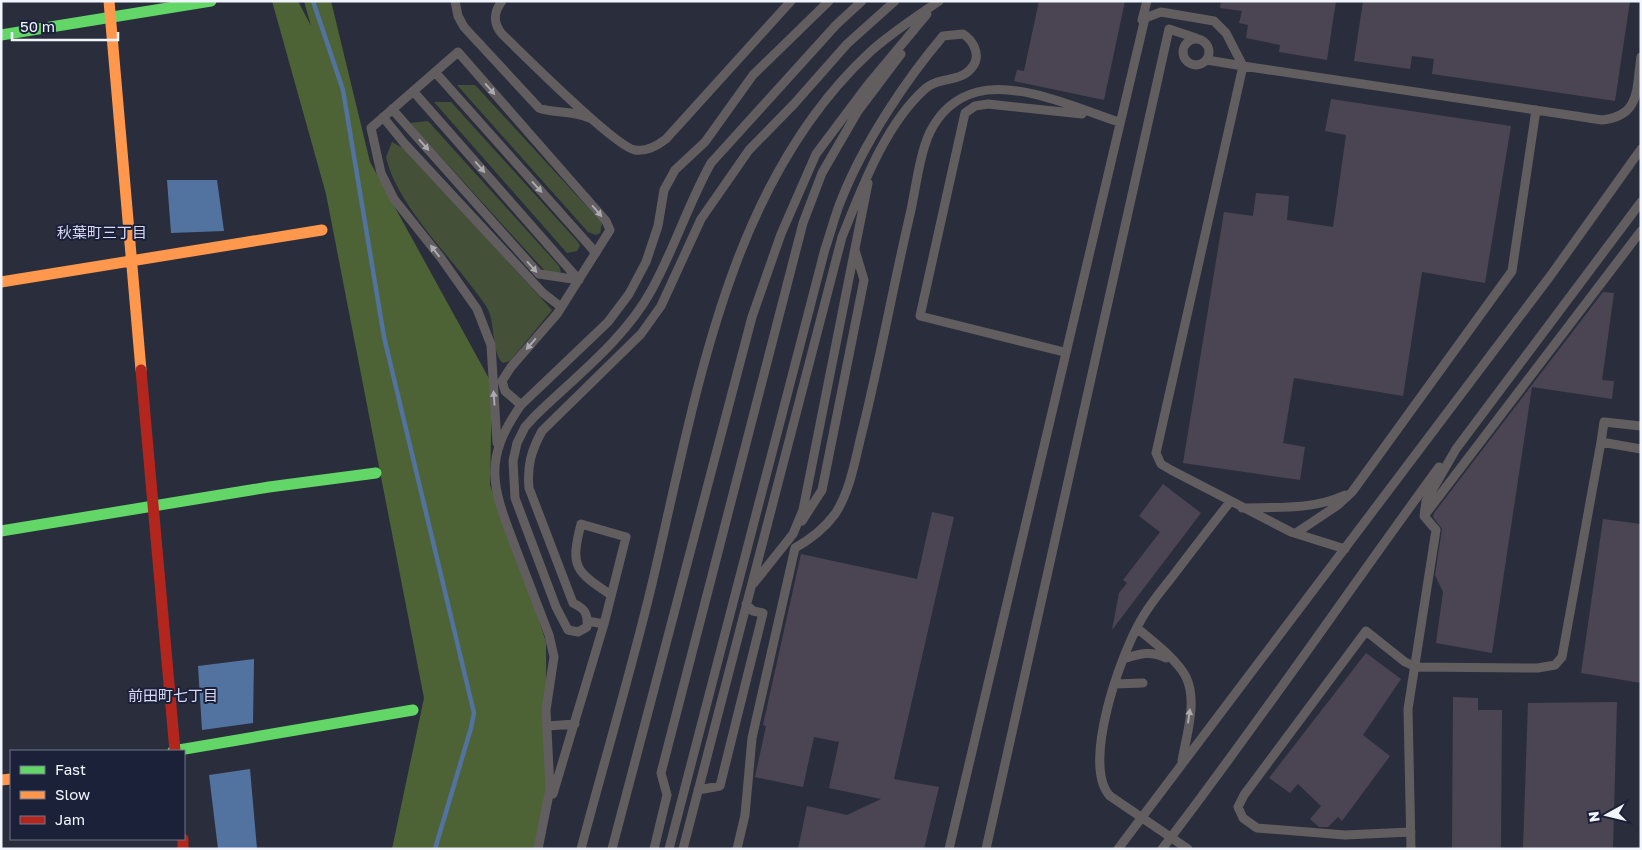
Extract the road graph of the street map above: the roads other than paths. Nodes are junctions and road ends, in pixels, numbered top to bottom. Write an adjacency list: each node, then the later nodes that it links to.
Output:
1 (110, 1): 11 (street)
2 (211, 1): 11 (street)
3 (455, 1): 24 (lane)
4 (502, 1): 24 (lane)
5 (791, 1): 24 (lane)
6 (829, 1): 40 (lane)
7 (862, 1): 59 (lane)
8 (895, 1): 59 (lane)
9 (1147, 1): 12 (lane)
10 (938, 2): 77 (lane); 78 (lane); 79 (lane)
11 (111, 17): 13 (street); 33 (street)
12 (1141, 26): 17 (lane); 25 (lane)
13 (1, 35)
14 (1196, 38): 16 (lane); 16 (lane); 84 (lane)
15 (1641, 57): 21 (lane)
16 (1207, 60): 17 (lane)
17 (1243, 66): 21 (lane); 48 (lane)
18 (435, 72): 19 (lane); 32 (lane, one-way to 32); 32 (lane, one-way to 32)
19 (413, 91): 20 (lane); 34 (lane, one-way to 34)
20 (392, 109): 23 (lane); 34 (lane, one-way to 34)
21 (1536, 110): 47 (lane)
22 (1099, 115): 25 (lane); 37 (lane); 82 (lane)
23 (383, 117): 36 (lane); 38 (lane, one-way to 23)
24 (594, 120)
25 (1119, 122): 37 (lane)
26 (1641, 149): 55 (lane)
27 (871, 168): 31 (lane); 56 (lane); 80 (lane)
28 (1641, 202): 44 (lane)
29 (322, 230): 33 (street)
30 (1641, 231): 51 (lane)
31 (854, 250): 54 (lane); 54 (lane)
32 (596, 254): 34 (lane)
33 (132, 260): 35 (street); 49 (street)
34 (579, 280): 36 (lane)
35 (1, 282)
36 (561, 307): 39 (lane, one-way to 39)
37 (1064, 352): 83 (lane)
38 (492, 363): 39 (lane); 43 (lane, one-way to 38)
39 (511, 367): 40 (lane)
40 (521, 405): 43 (lane)
41 (1641, 426): 42 (lane)
42 (1601, 442): 45 (lane); 64 (lane)
43 (498, 446): 69 (lane)
44 (1456, 449): 51 (lane); 86 (lane)
45 (1641, 449)
46 (376, 473): 49 (street)
47 (1352, 492): 50 (lane); 53 (lane)
48 (1230, 502): 50 (lane); 61 (lane)
49 (154, 506): 52 (street); 70 (street)
50 (1241, 508): 53 (lane)
51 (1424, 516): 64 (lane)
52 (1, 531)
53 (1296, 533): 55 (lane)
54 (793, 534): 56 (lane)
55 (1345, 549): 72 (lane)
56 (751, 587): 58 (lane)
57 (611, 595): 57 (lane); 60 (lane)
58 (746, 604): 73 (lane); 73 (lane)
59 (587, 621): 60 (lane)
60 (604, 624): 68 (lane)
61 (1137, 628): 62 (lane); 63 (lane)
62 (1123, 659): 63 (lane); 66 (lane)
63 (1177, 664): 72 (lane, one-way to 63)
64 (1416, 667): 75 (lane); 75 (lane)
65 (1143, 683): 66 (lane)
66 (1115, 684): 87 (lane, bridge)
67 (413, 710): 71 (street)
68 (575, 724): 69 (lane); 74 (lane)
69 (547, 726): 74 (lane)
70 (174, 750)
71 (180, 750)
72 (1182, 764): 85 (lane)
73 (698, 790): 81 (lane)
74 (546, 815): 76 (lane)
75 (1410, 832): 88 (lane)
76 (538, 849)
77 (581, 849)
78 (612, 849)
79 (654, 849)
80 (669, 849)
81 (683, 849)
82 (737, 849)
83 (949, 849)
84 (986, 849)
85 (1118, 849)
86 (1162, 849)
87 (1188, 849)
88 (1411, 849)

